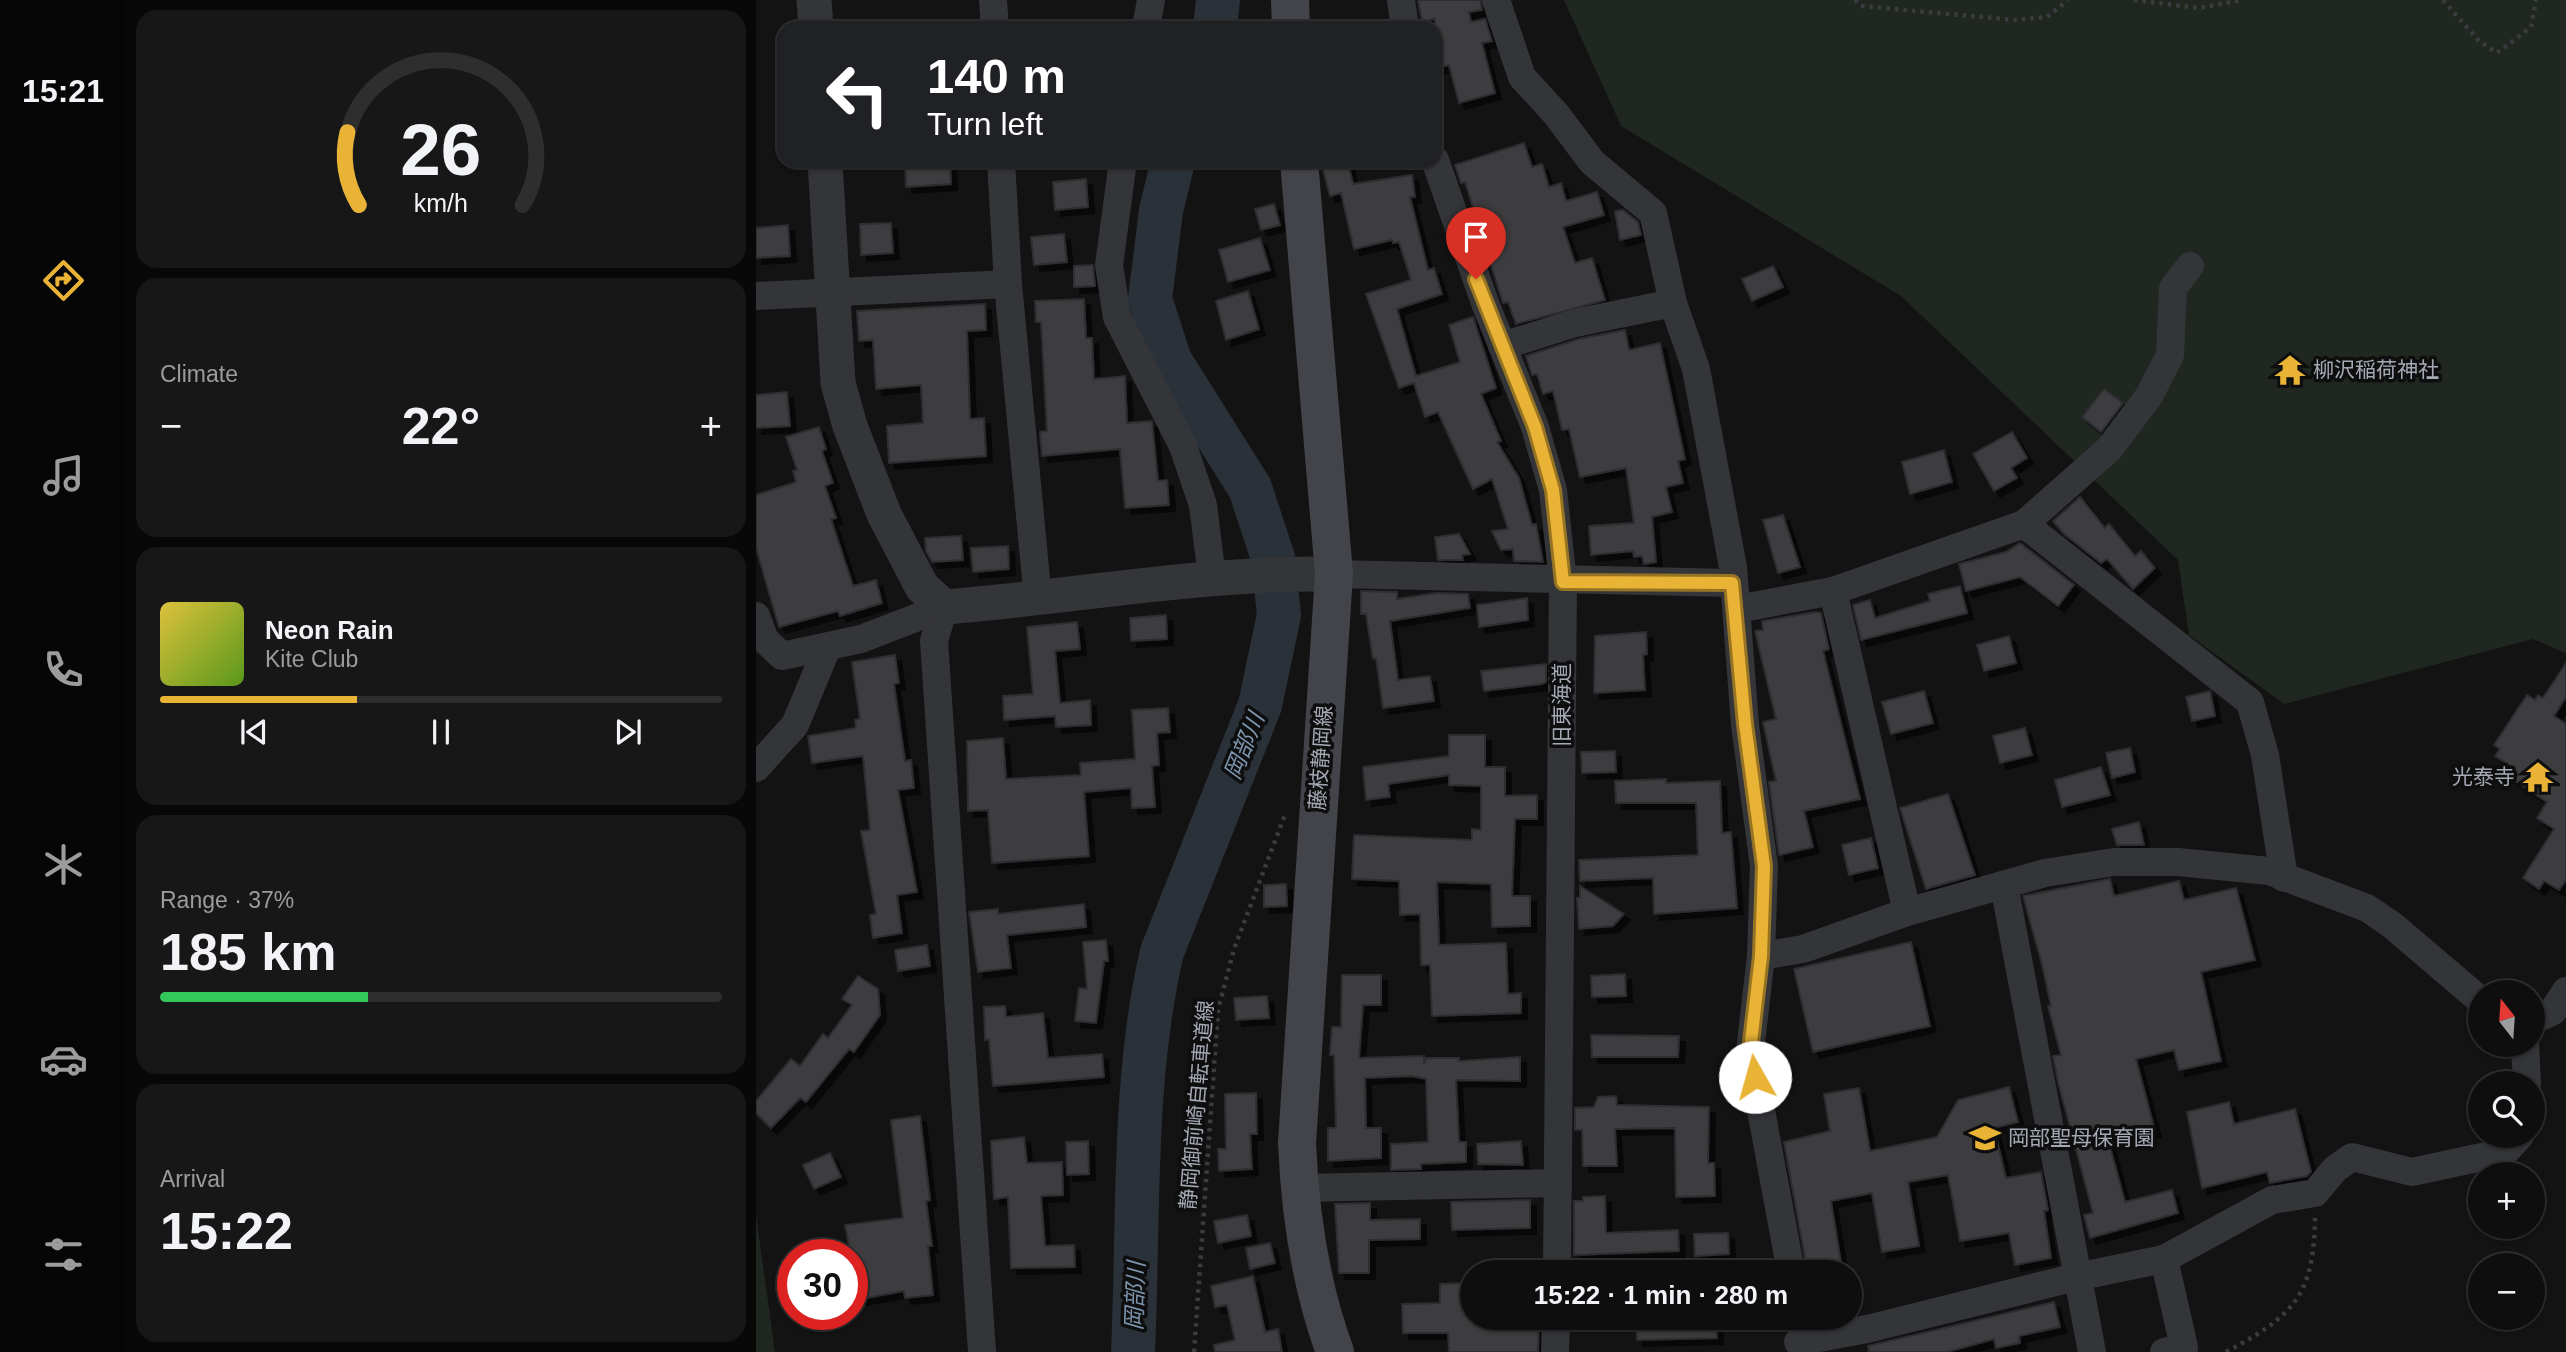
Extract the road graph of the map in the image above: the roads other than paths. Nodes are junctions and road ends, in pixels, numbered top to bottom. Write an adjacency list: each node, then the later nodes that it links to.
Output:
1 (814, 0): 7 (street)
2 (993, 0): 8 (street)
3 (1151, 0): 9 (street)
4 (1290, 0): 10 (main road)
5 (1401, 0): 11 (street)
6 (1496, 0): 21 (street)
7 (816, 21)
8 (994, 21)
9 (1147, 21)
10 (1291, 21)
11 (1404, 21)
12 (825, 168): 19 (street)
13 (1001, 168): 18 (street)
14 (1122, 168): 25 (street)
15 (1298, 168): 24 (main road, 藤枝静岡線)
16 (1438, 168): 22 (street, 旧東海道)
17 (2190, 266): 23 (street)
18 (1007, 284): 19 (street); 29 (street)
19 (834, 293): 20 (street); 30 (street)
20 (756, 296)
21 (1673, 303): 22 (street); 28 (street)
22 (1502, 346): 26 (street, 旧東海道)
23 (2024, 524): 27 (street); 34 (street)
24 (1319, 573): 25 (street); 26 (street); 43 (main road, 藤枝静岡線)
25 (1212, 577): 29 (street)
26 (1563, 582): 28 (street); 42 (street, 旧東海道)
27 (1833, 591): 28 (street); 36 (street)
28 (1735, 596): 37 (street)
29 (1038, 600): 30 (street)
30 (944, 607): 32 (street); 50 (street)
31 (756, 616): 32 (street)
32 (827, 648): 33 (street)
33 (756, 768)
34 (2284, 878): 35 (street); 38 (street)
35 (2004, 885): 36 (street); 47 (street)
36 (1907, 912): 37 (street)
37 (1761, 956): 46 (street)
38 (2468, 990)
39 (2566, 991): 40 (street)
40 (2545, 1015)
41 (2509, 1148): 44 (street)
42 (1558, 1183): 43 (street); 45 (street, 旧東海道)
43 (1299, 1188): 51 (main road, 藤枝静岡線)
44 (2164, 1259): 47 (street); 54 (street)
45 (1557, 1260)
46 (1789, 1260)
47 (2076, 1277): 49 (street); 53 (street)
48 (1556, 1330): 52 (street)
49 (1798, 1337)
50 (982, 1352)
51 (1335, 1352)
52 (1555, 1352)
53 (2092, 1352)
54 (2164, 1352)

